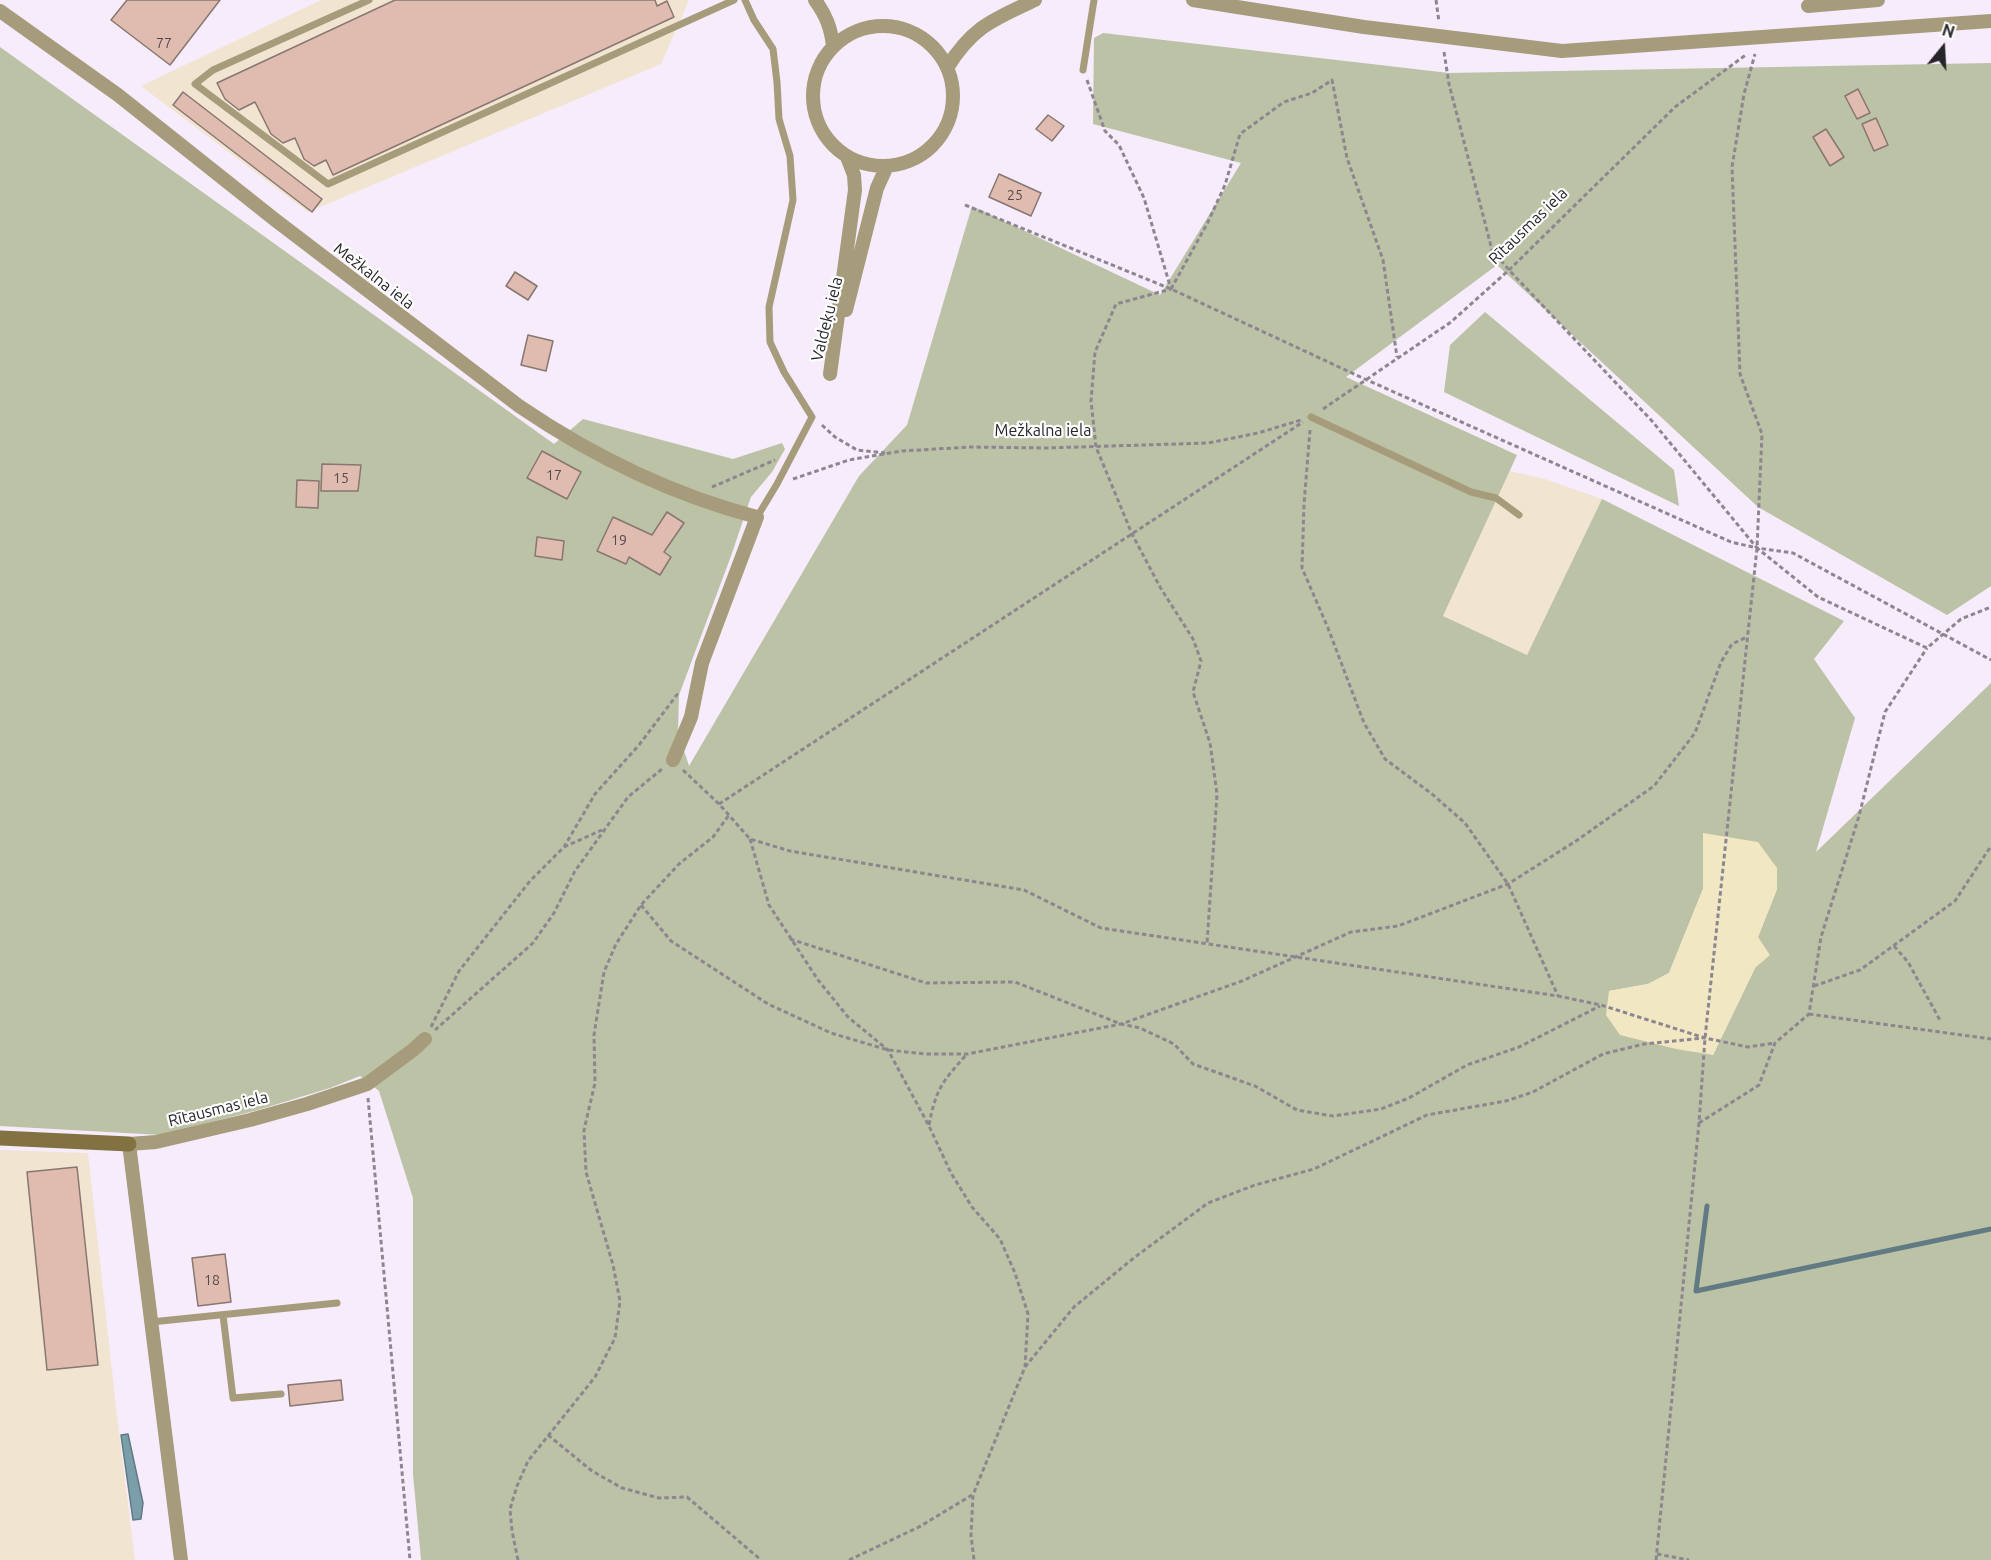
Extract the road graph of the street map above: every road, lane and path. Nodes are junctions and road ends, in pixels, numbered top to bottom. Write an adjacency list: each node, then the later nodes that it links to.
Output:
1 (369, 0): 2 (lane)
2 (734, 0)
3 (745, 0): 25 (lane)
4 (815, 0): 15 (street)
5 (1035, 0): 16 (street)
6 (1094, 0): 17 (lane)
7 (1193, 0): 12 (street)
8 (1436, 0): 13 (path)
9 (1878, 0): 10 (street)
10 (1808, 6)
11 (0, 11): 31 (street, Mežkalna iela)
12 (1991, 21)
13 (1441, 32)
14 (1443, 42): 21 (path)
15 (833, 46): 16 (street); 18 (street)
16 (947, 68): 19 (street)
17 (1083, 70): 22 (path)
18 (847, 157): 19 (street); 19 (street, Valdeķu iela)
19 (887, 166)
20 (964, 205): 22 (path)
21 (1509, 270): 23 (path, Rītausmas iela); 35 (path); 35 (path, Rītausmas iela)
22 (1171, 289): 23 (path); 24 (path); 27 (path)
23 (1397, 357): 24 (path, Rītausmas iela)
24 (1367, 380): 26 (path, Rītausmas iela); 35 (path)
25 (812, 417): 28 (lane); 29 (path)
26 (1311, 417): 27 (path, Mežkalna iela); 32 (lane); 34 (path, Rītausmas iela); 49 (path)
27 (1096, 447): 29 (path, Mežkalna iela); 34 (path)
28 (794, 452): 30 (lane); 31 (path)
29 (890, 453): 30 (path, Mežkalna iela)
30 (777, 484): 33 (lane)
31 (691, 496): 33 (street, Mežkalna iela)
32 (1519, 515)
33 (757, 517): 42 (street)
34 (1132, 534): 43 (path, Rītausmas iela); 52 (path)
35 (1757, 548): 37 (path); 38 (path); 39 (path)
36 (1991, 607): 37 (path)
37 (1943, 635): 39 (path); 40 (path)
38 (1747, 637): 49 (path); 61 (path)
39 (1927, 648): 55 (path)
40 (1991, 660)
41 (683, 687): 48 (path)
42 (673, 760): 43 (path); 45 (path)
43 (719, 804): 44 (path)
44 (729, 814): 46 (path); 50 (path)
45 (604, 830): 48 (path); 62 (path)
46 (750, 839): 51 (path); 52 (path)
47 (1991, 846): 53 (path)
48 (564, 847): 62 (path)
49 (1508, 884): 54 (path); 56 (path)
50 (641, 905): 65 (path); 77 (path)
51 (790, 939): 60 (path); 65 (path)
52 (1207, 944): 54 (path)
53 (1894, 946): 55 (path); 59 (path)
54 (1292, 958): 56 (path); 60 (path)
55 (1813, 987): 58 (path)
56 (1558, 996): 57 (path)
57 (1601, 1005): 60 (path); 61 (path)
58 (1809, 1014): 63 (path); 64 (path)
59 (1941, 1022)
60 (1121, 1024): 66 (path)
61 (1705, 1038): 64 (path); 68 (path); 75 (path)
62 (424, 1039): 67 (street, Rītausmas iela)
63 (1991, 1039)
64 (1775, 1043): 68 (path)
65 (888, 1050): 66 (path); 69 (path)
66 (967, 1054): 69 (path)
67 (367, 1084): 71 (street, Rītausmas iela); 81 (path)
68 (1699, 1123): 79 (path)
69 (929, 1126): 75 (path)
70 (0, 1138): 71 (street, Rītausmas iela)
71 (129, 1144): 74 (street)
72 (337, 1303): 73 (lane)
73 (223, 1316): 74 (lane); 76 (lane)
74 (151, 1322): 80 (street)
75 (1025, 1367): 78 (path)
76 (281, 1394)
77 (548, 1435): 82 (path); 83 (path)
78 (973, 1495): 84 (path); 85 (path)
79 (1657, 1554): 86 (path); 87 (path)
80 (181, 1560)
81 (410, 1560)
82 (518, 1560)
83 (761, 1560)
84 (849, 1560)
85 (974, 1560)
86 (1656, 1560)
87 (1689, 1560)

